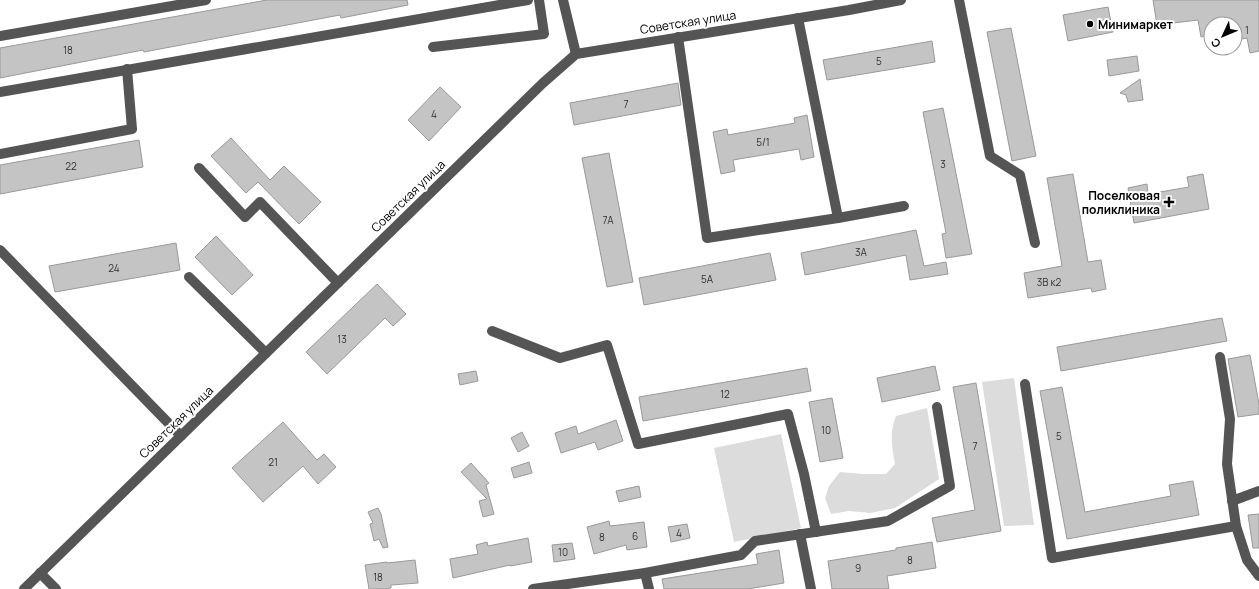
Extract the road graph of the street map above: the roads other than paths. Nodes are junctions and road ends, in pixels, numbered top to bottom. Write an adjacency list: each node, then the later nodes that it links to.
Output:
1 (206, 0): 8 (street)
2 (528, 0): 12 (street)
3 (539, 0): 10 (street)
4 (563, 0): 11 (street)
5 (901, 0): 7 (street, Советская улица)
6 (960, 0): 18 (street)
7 (798, 18): 9 (street, Советская улица); 17 (street)
8 (0, 36)
9 (678, 37): 11 (street, Советская улица); 17 (street)
10 (433, 47)
11 (576, 54): 21 (street, Советская улица)
12 (127, 70): 13 (street); 14 (street)
13 (0, 92)
14 (0, 154)
15 (199, 168): 21 (street)
16 (904, 206): 17 (street)
17 (838, 218)
18 (1035, 243)
19 (0, 250): 27 (street)
20 (189, 277): 23 (street)
21 (338, 283): 23 (street, Советская улица)
22 (492, 331): 31 (street)
23 (266, 353): 27 (street, Советская улица)
24 (1220, 358): 29 (street)
25 (1025, 384): 30 (street)
26 (937, 407): 31 (street)
27 (181, 436): 33 (street, Советская улица)
28 (1259, 491): 29 (street)
29 (1232, 501): 30 (street)
30 (1236, 526): 35 (street)
31 (816, 532): 32 (street)
32 (800, 534): 34 (street); 40 (street)
33 (40, 572): 36 (street, Советская улица); 37 (street)
34 (644, 573): 38 (street); 39 (street)
35 (1259, 576)
36 (24, 589)
37 (56, 589)
38 (533, 589)
39 (649, 589)
40 (811, 589)

